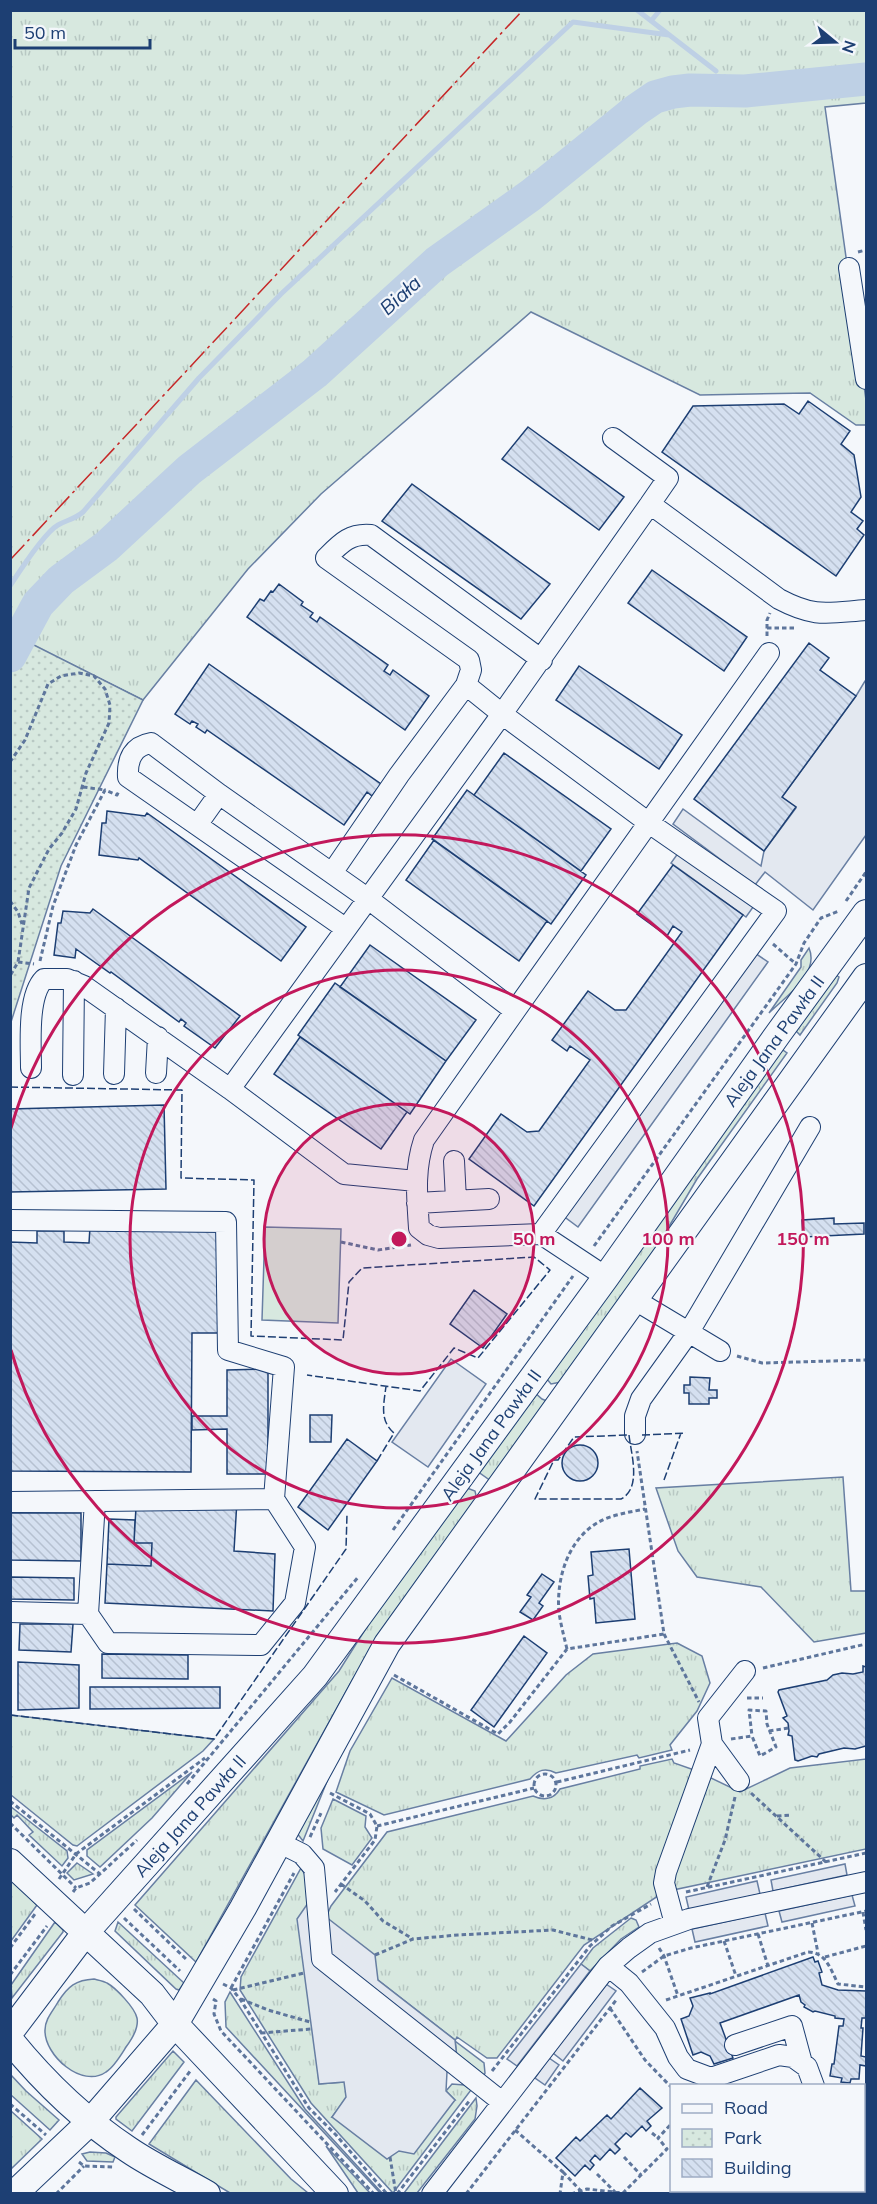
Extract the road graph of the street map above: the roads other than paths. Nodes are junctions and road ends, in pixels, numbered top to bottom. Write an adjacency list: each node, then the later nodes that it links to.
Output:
1 (849, 268): 2 (street)
2 (867, 379)
3 (613, 438): 4 (street)
4 (650, 504): 5 (street); 7 (street)
5 (867, 610)
6 (769, 653): 11 (street)
7 (542, 660): 8 (street); 9 (street)
8 (466, 686): 9 (street); 13 (street)
9 (502, 714): 11 (street); 14 (street)
10 (219, 794): 12 (street); 12 (street); 13 (street)
11 (649, 823): 21 (street); 37 (street)
12 (197, 825): 16 (street)
13 (332, 873): 14 (street)
14 (367, 898): 16 (street); 21 (street)
15 (867, 913): 17 (main road, Aleja Jana Pawła II)
16 (345, 928): 29 (street)
17 (837, 954): 18 (main road); 22 (main road, Aleja Jana Pawła II)
18 (866, 978): 24 (main road, Aleja Jana Pawła II)
19 (74, 981): 20 (street); 25 (street); 28 (street)
20 (116, 1008): 23 (street); 27 (street)
21 (515, 1011): 32 (street)
22 (778, 1034): 24 (main road); 38 (main road, Aleja Jana Pawła II)
23 (158, 1037): 26 (street); 29 (street)
24 (808, 1057): 39 (main road, Aleja Jana Pawła II)
25 (31, 1068)
26 (156, 1073)
27 (114, 1074)
28 (73, 1075)
29 (230, 1089): 32 (street)
30 (810, 1127): 40 (street)
31 (454, 1161): 34 (street)
32 (416, 1181): 35 (street)
33 (489, 1199): 34 (street)
34 (456, 1200): 35 (street)
35 (417, 1203): 37 (street)
36 (10, 1220): 43 (street)
37 (541, 1234): 38 (street)
38 (606, 1277): 55 (main road, Aleja Jana Pawła II)
39 (635, 1300): 40 (street); 51 (main road, Aleja Jana Pawła II)
40 (689, 1332): 41 (street); 42 (street)
41 (720, 1351)
42 (634, 1434)
43 (274, 1499): 44 (street); 47 (street)
44 (94, 1501): 45 (street); 47 (street)
45 (10, 1502)
46 (10, 1612): 47 (street)
47 (88, 1614)
48 (745, 1671): 49 (street)
49 (712, 1744): 50 (street); 54 (street)
50 (739, 1781)
51 (278, 1842): 57 (main road, Aleja Jana Pawła II); 63 (street)
52 (10, 1862): 55 (main road)
53 (867, 1882): 54 (street)
54 (675, 1924): 56 (street)
55 (85, 1933): 57 (main road); 58 (main road, Aleja Jana Pawła II)
56 (608, 1966): 61 (street); 63 (street)
57 (175, 2024): 64 (main road, Aleja Jana Pawła II); 67 (main road)
58 (10, 2032)
59 (10, 2040): 64 (main road)
60 (735, 2045): 61 (street)
61 (802, 2063): 62 (street)
62 (814, 2084)
63 (502, 2102): 68 (street)
64 (91, 2121): 65 (main road); 66 (main road)
65 (15, 2193)
66 (207, 2193)
67 (335, 2193)
68 (432, 2193)

